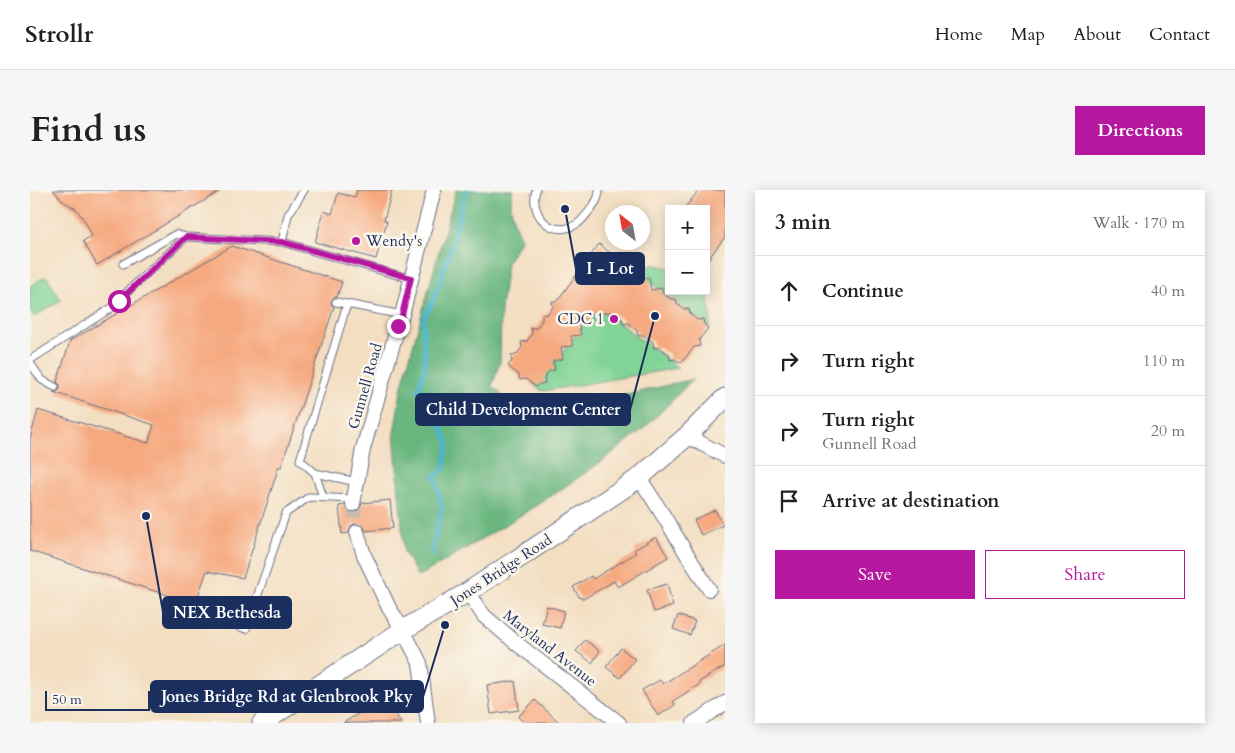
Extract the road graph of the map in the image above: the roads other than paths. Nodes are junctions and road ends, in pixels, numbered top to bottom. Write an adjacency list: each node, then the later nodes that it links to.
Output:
1 (304, 190): 6 (lane)
2 (434, 190): 8 (street, Gunnell Road)
3 (536, 190): 4 (lane)
4 (599, 190)
5 (186, 237): 6 (lane); 7 (lane); 12 (lane)
6 (282, 242): 8 (lane)
7 (123, 264)
8 (411, 278): 11 (street, Gunnell Road)
9 (336, 302): 10 (lane)
10 (347, 304): 11 (lane); 17 (lane)
11 (402, 315): 19 (street, Gunnell Road)
12 (30, 362): 13 (lane)
13 (55, 388)
14 (725, 398): 15 (main road, Jones Bridge Road)
15 (687, 436): 16 (street); 18 (main road, Jones Bridge Road)
16 (725, 456)
17 (315, 473): 19 (lane); 20 (lane)
18 (639, 478): 23 (street); 24 (main road, Jones Bridge Road)
19 (357, 482): 21 (street, Gunnell Road)
20 (323, 497): 21 (lane); 25 (lane)
21 (353, 502)
22 (358, 532): 26 (street)
23 (709, 589)
24 (468, 592): 26 (main road, Jones Bridge Road); 30 (street, Maryland Avenue)
25 (187, 608)
26 (403, 630): 28 (main road, Jones Bridge Road); 29 (street)
27 (725, 703): 31 (street)
28 (262, 723)
29 (428, 723)
30 (619, 723)
31 (694, 723)

